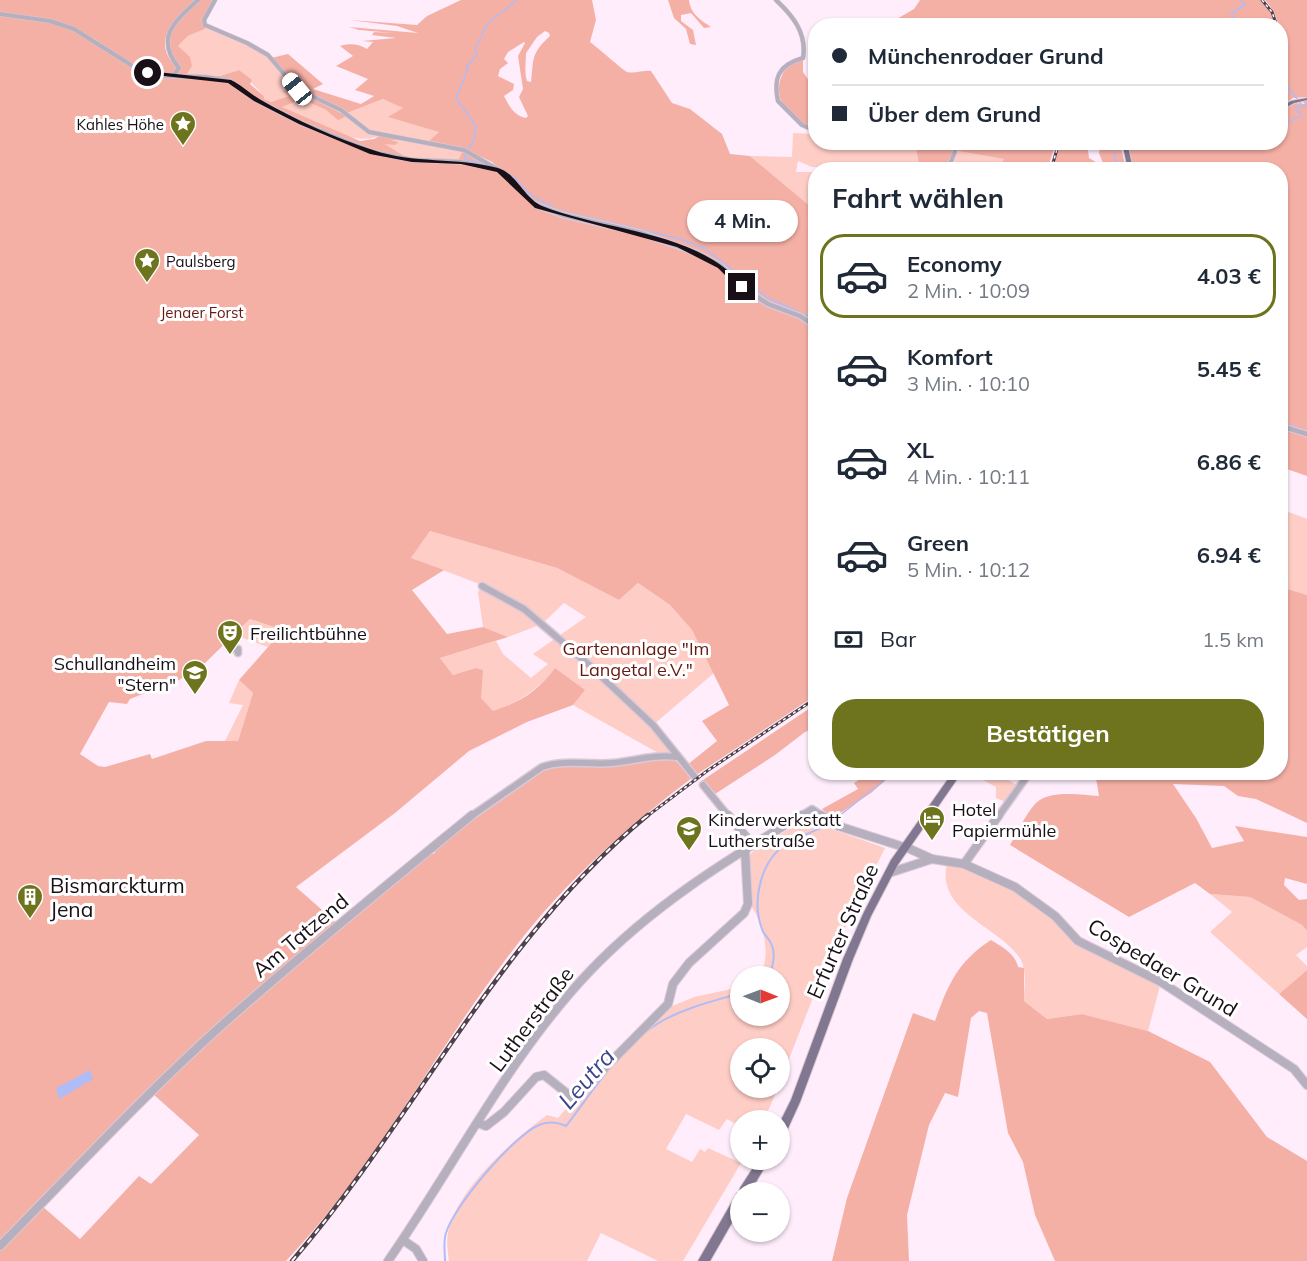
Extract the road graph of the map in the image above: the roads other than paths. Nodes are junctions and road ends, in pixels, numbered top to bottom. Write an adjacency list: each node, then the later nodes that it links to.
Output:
1 (198, 0): 5 (street)
2 (215, 0): 9 (street)
3 (776, 0): 8 (street)
4 (0, 14): 5 (street)
5 (173, 76): 9 (street)
6 (1303, 100): 7 (main road)
7 (1288, 107)
8 (808, 128)
9 (499, 170): 10 (street)
10 (808, 322)
11 (1288, 428): 12 (street)
12 (1307, 434)
13 (482, 586): 16 (street)
14 (230, 649): 15 (street)
15 (238, 653)
16 (676, 757): 17 (street); 32 (street, Am Tatzend)
17 (694, 776)
18 (952, 780): 23 (main road, Erfurter Straße)
19 (1024, 780): 25 (street)
20 (703, 785): 22 (street)
21 (826, 819): 22 (street, Lutherstraße); 23 (street, Cospedaer Grund)
22 (748, 847): 29 (street, Lutherstraße); 29 (street)
23 (904, 848): 24 (street, Cospedaer Grund); 26 (main road, Erfurter Straße)
24 (932, 859): 25 (street, Cospedaer Grund); 26 (street, Cospedaer Grund)
25 (964, 864): 27 (street, Cospedaer Grund)
26 (889, 873): 28 (main road, Erfurter Straße)
27 (1307, 1084)
28 (790, 1112)
29 (478, 1123): 31 (street, Lutherstraße)
30 (730, 1216): 35 (main road)
31 (403, 1240): 33 (street, Lutherstraße); 34 (street)
32 (0, 1246)
33 (388, 1261)
34 (423, 1261)
35 (704, 1261)

